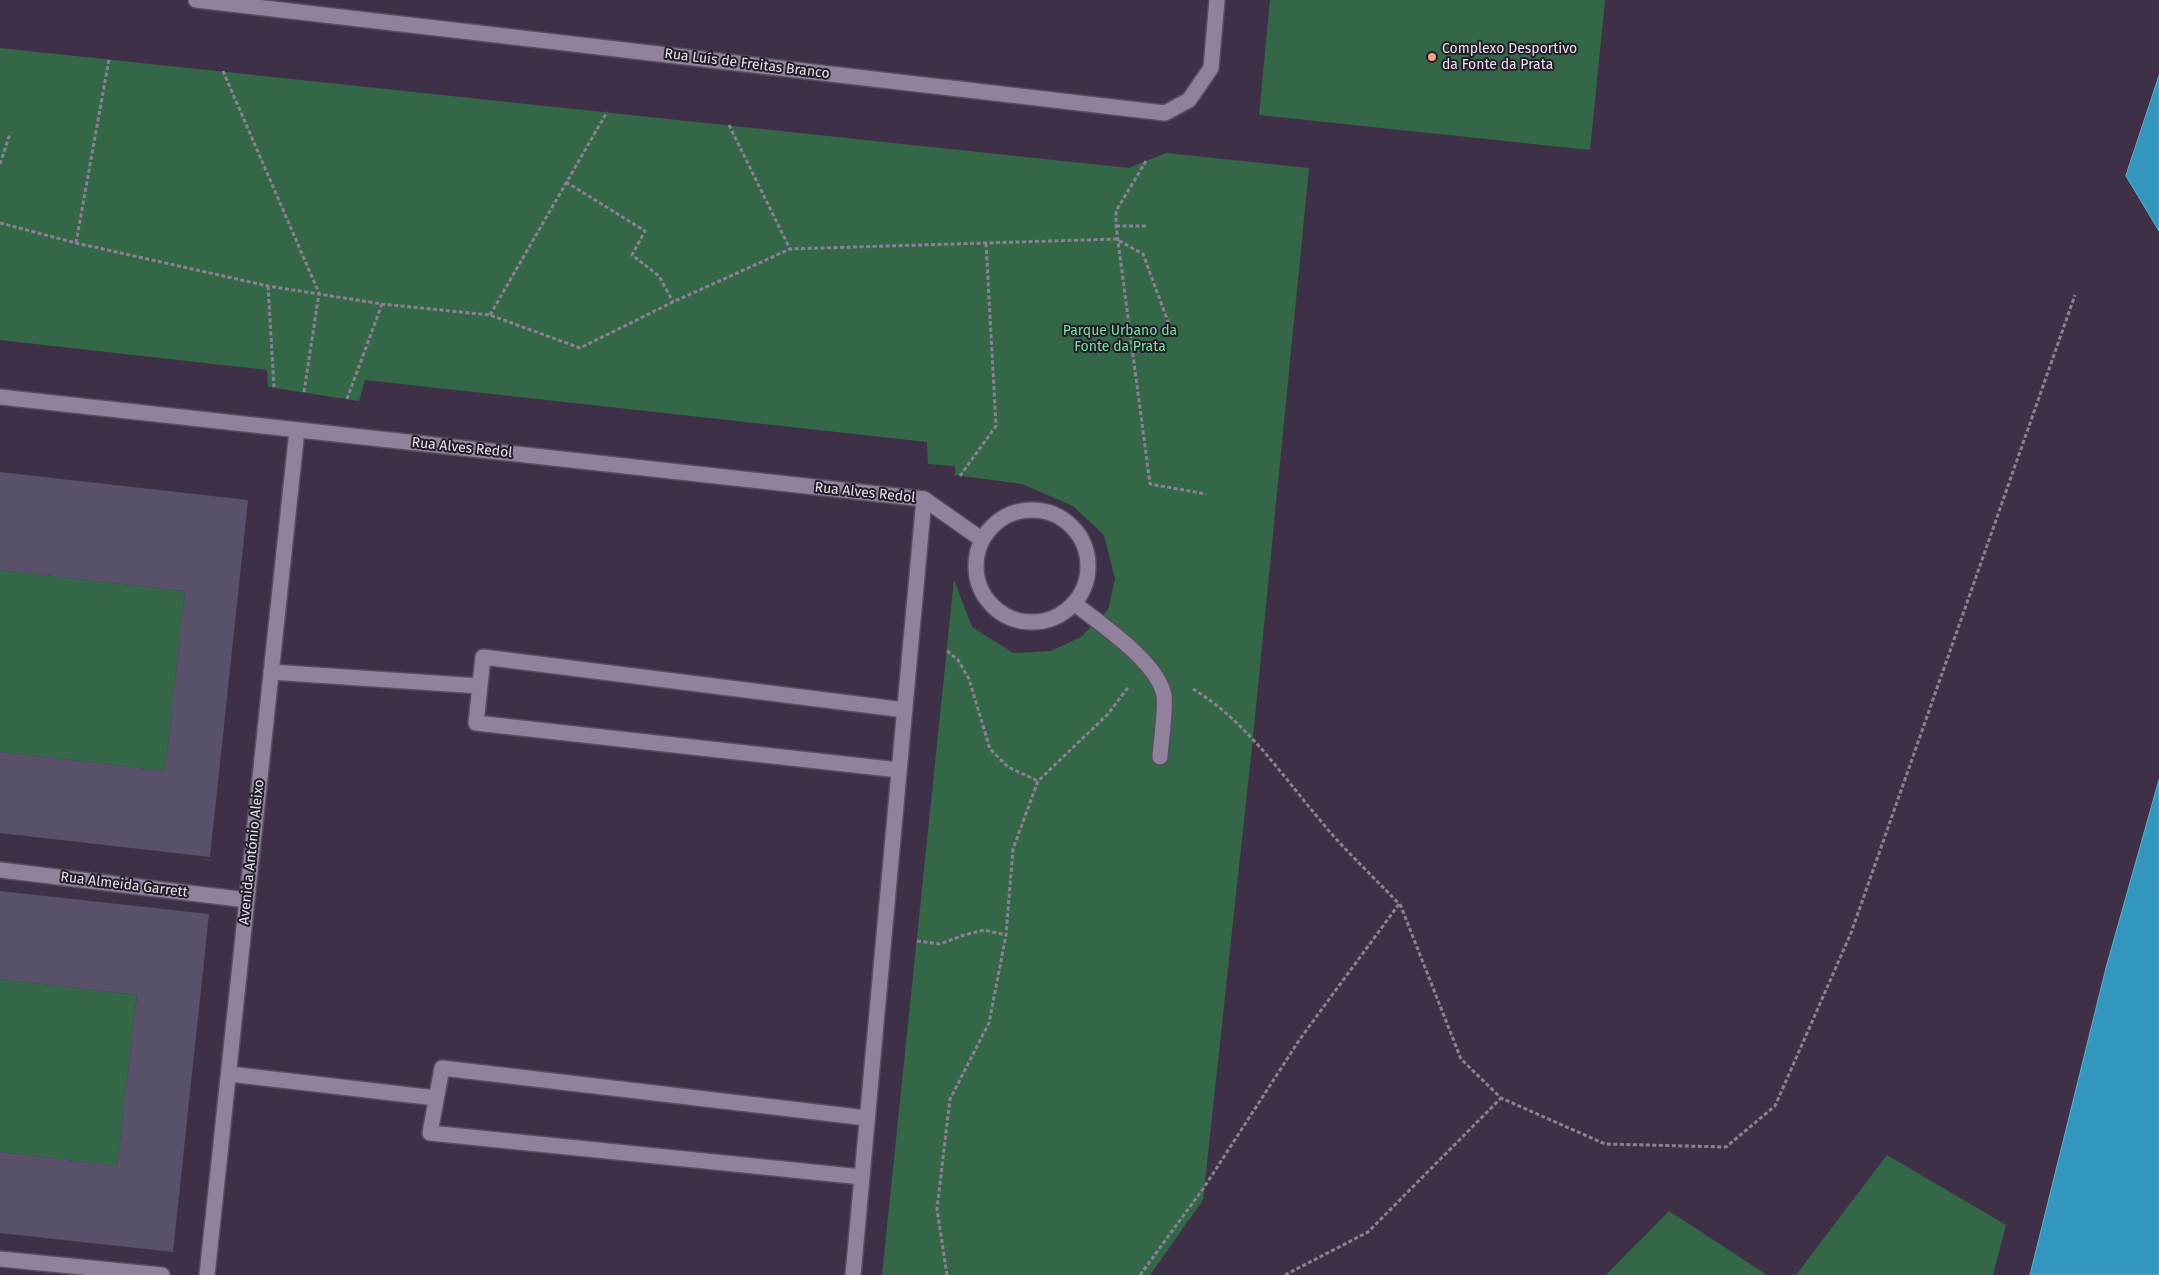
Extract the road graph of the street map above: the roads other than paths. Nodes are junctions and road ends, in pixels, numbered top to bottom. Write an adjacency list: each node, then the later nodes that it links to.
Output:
1 (196, 0): 2 (street, Rua Luís de Freitas Branco)
2 (1217, 0)
3 (0, 397): 4 (street, Rua Alves Redol)
4 (297, 430): 5 (street, Rua Alves Redol); 8 (street, Avenida António Aleixo)
5 (924, 500): 6 (street); 10 (street)
6 (981, 539): 7 (street); 7 (street)
7 (1074, 603): 11 (street)
8 (271, 672): 9 (street); 14 (street, Avenida António Aleixo)
9 (479, 686): 10 (street); 12 (street)
10 (905, 710): 12 (street)
11 (1160, 757)
12 (899, 770): 17 (street)
13 (0, 870): 14 (street, Rua Almeida Garrett)
14 (247, 900): 15 (street, Avenida António Aleixo)
15 (228, 1074): 16 (street); 21 (street, Avenida António Aleixo)
16 (436, 1098): 17 (street); 18 (street)
17 (867, 1118): 18 (street)
18 (862, 1178): 22 (street)
19 (0, 1259): 20 (street)
20 (162, 1275)
21 (207, 1275)
22 (853, 1275)

